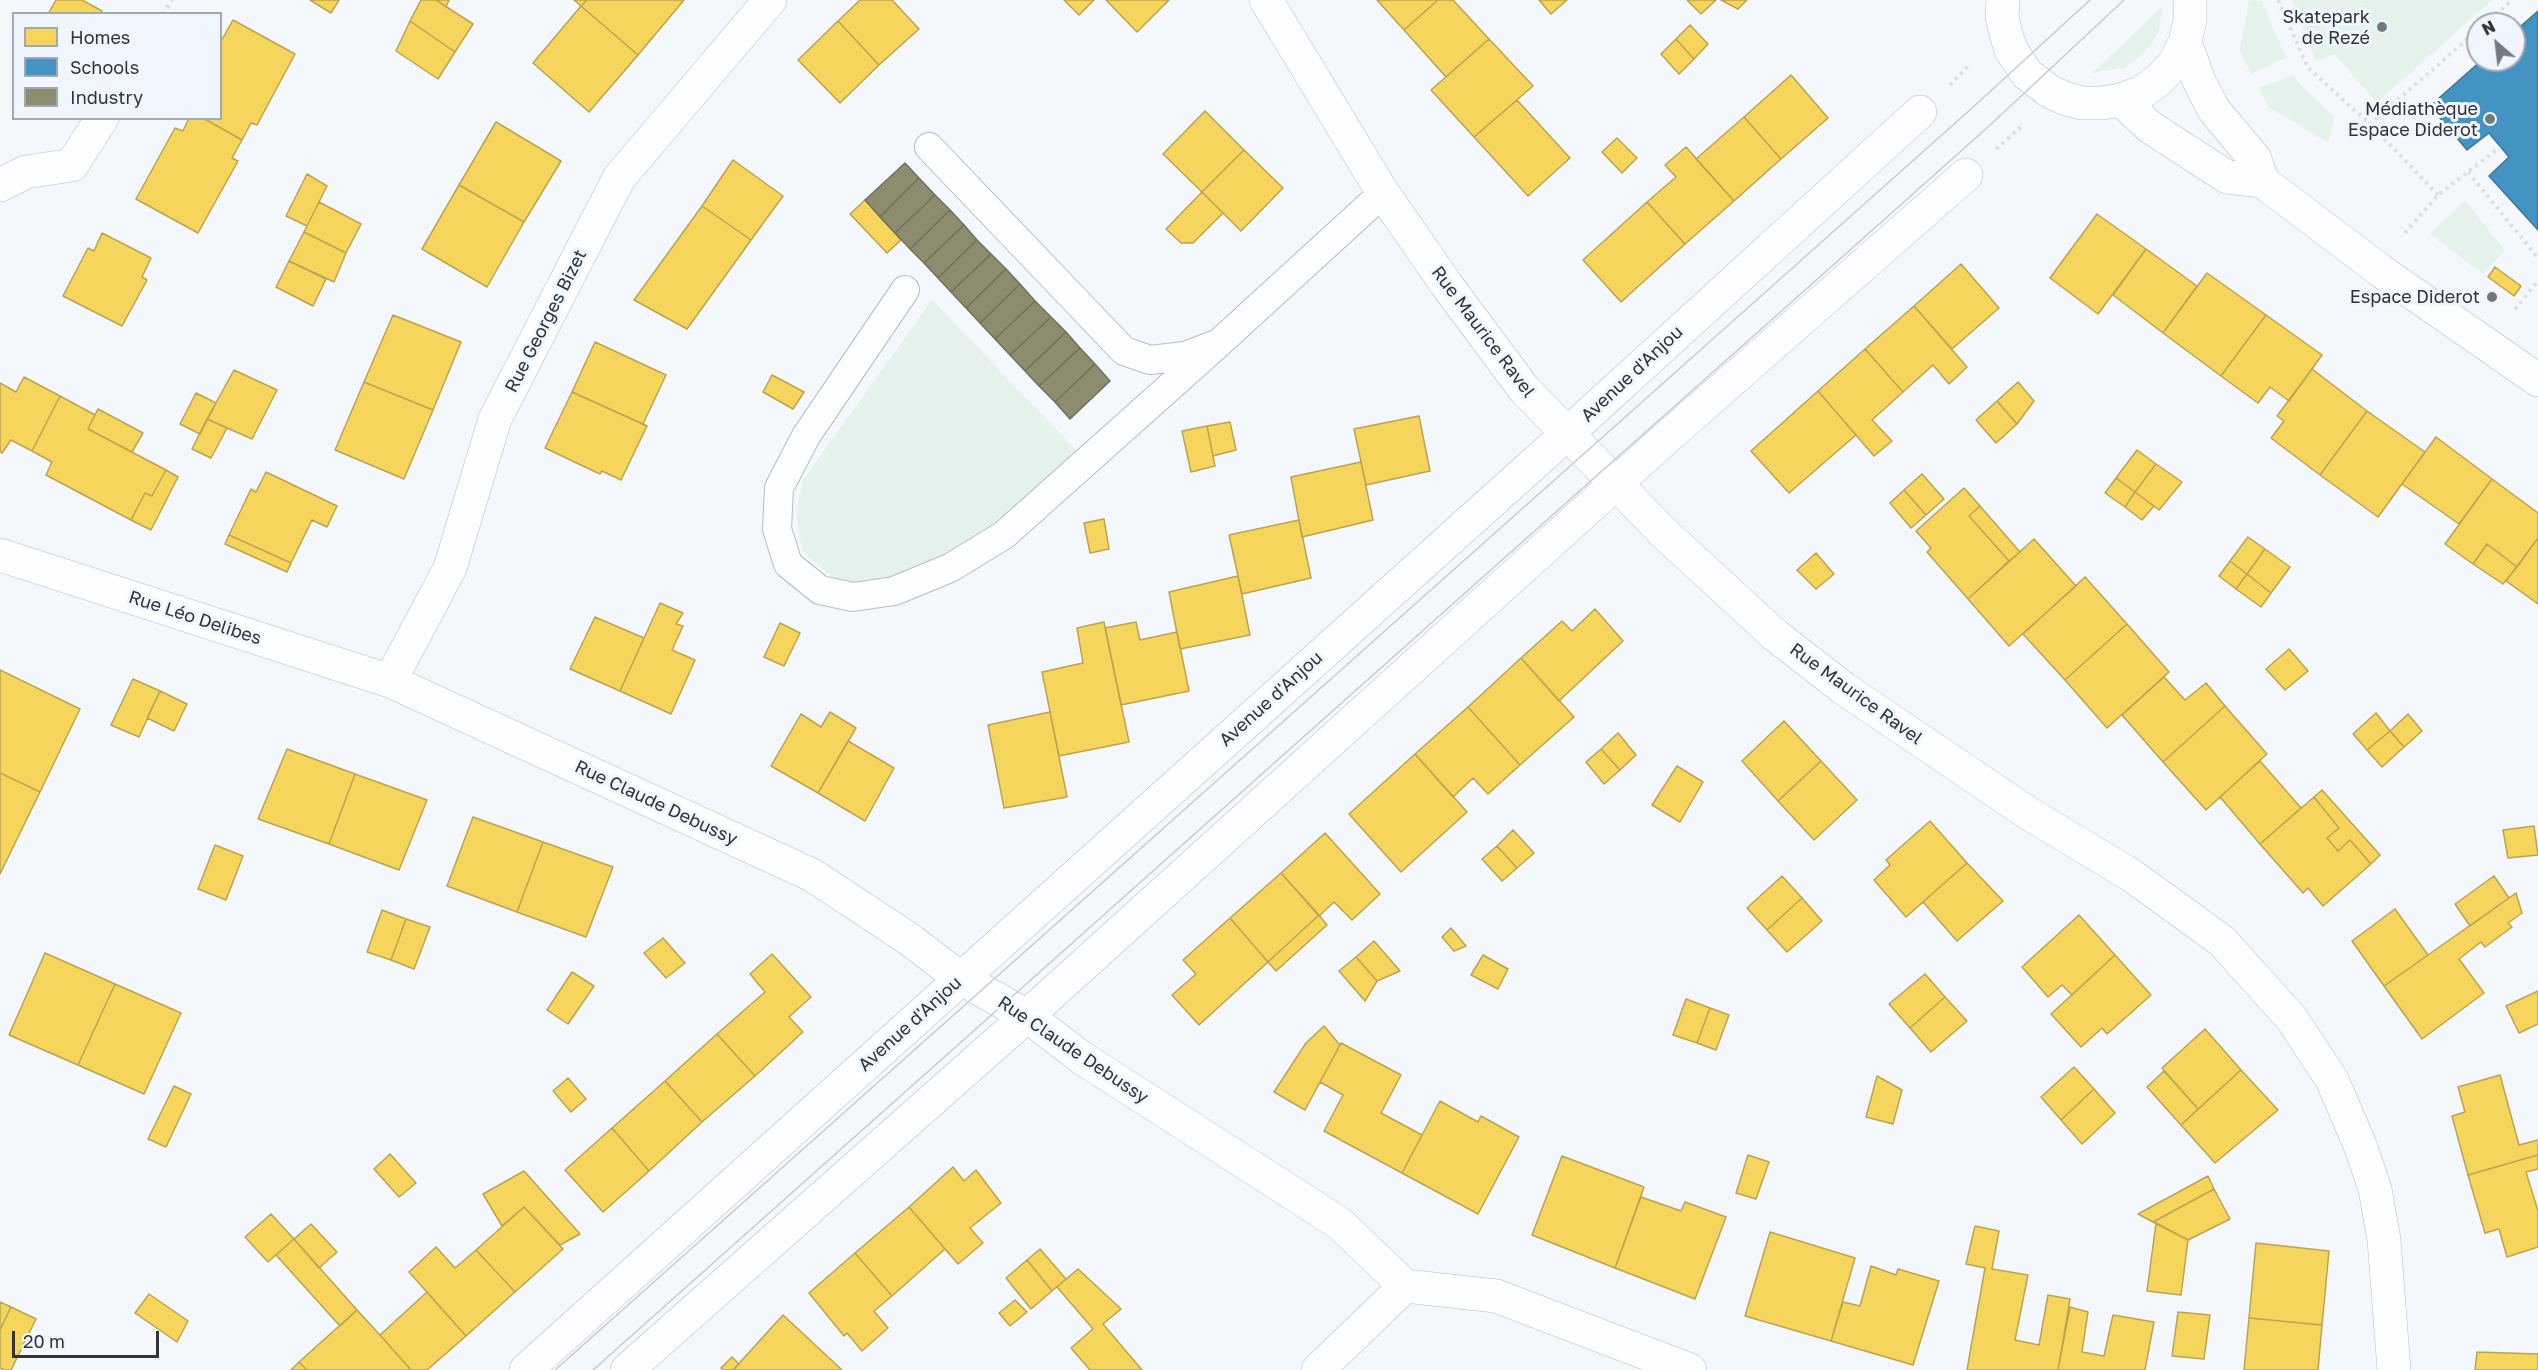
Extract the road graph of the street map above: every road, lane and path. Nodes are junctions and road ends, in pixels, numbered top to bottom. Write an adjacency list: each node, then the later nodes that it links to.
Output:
1 (770, 0): 33 (street, Rue Georges Bizet)
2 (1266, 0): 21 (street, Rue Maurice Ravel)
3 (2190, 0): 9 (street)
4 (2278, 0): 14 (path)
5 (2512, 0): 7 (path)
6 (2003, 9): 10 (street); 12 (path)
7 (2498, 12)
8 (2466, 40): 14 (path)
9 (2185, 42): 11 (street); 19 (street)
10 (2064, 98): 11 (street); 18 (path)
11 (2121, 100): 19 (street)
12 (1920, 112): 30 (street, Avenue d'Anjou)
13 (101, 120): 20 (street)
14 (2370, 124): 22 (path)
15 (929, 147): 28 (lane)
16 (2500, 147): 17 (path)
17 (2468, 172): 22 (path); 24 (path)
18 (1966, 175): 31 (street)
19 (2262, 181): 29 (street)
20 (0, 185)
21 (1383, 193): 28 (lane); 30 (street, Rue Maurice Ravel)
22 (2438, 195): 23 (path)
23 (2405, 233)
24 (2538, 258)
25 (2538, 281): 27 (path)
26 (905, 290): 28 (lane)
27 (2515, 309)
28 (1219, 343)
29 (2538, 380)
30 (1568, 433): 31 (street, Rue Maurice Ravel); 34 (street, Avenue d'Anjou)
31 (1616, 483): 35 (street); 41 (street, Rue Maurice Ravel)
32 (0, 555): 33 (street, Rue Léo Delibes)
33 (390, 681): 34 (street, Rue Claude Debussy)
34 (960, 978): 35 (street, Rue Claude Debussy); 37 (street, Avenue d'Anjou)
35 (1028, 1016): 36 (street, Rue Claude Debussy); 38 (street)
36 (1406, 1286): 39 (street); 40 (street)
37 (526, 1370)
38 (627, 1370)
39 (1318, 1370)
40 (1690, 1370)
41 (2394, 1370)

